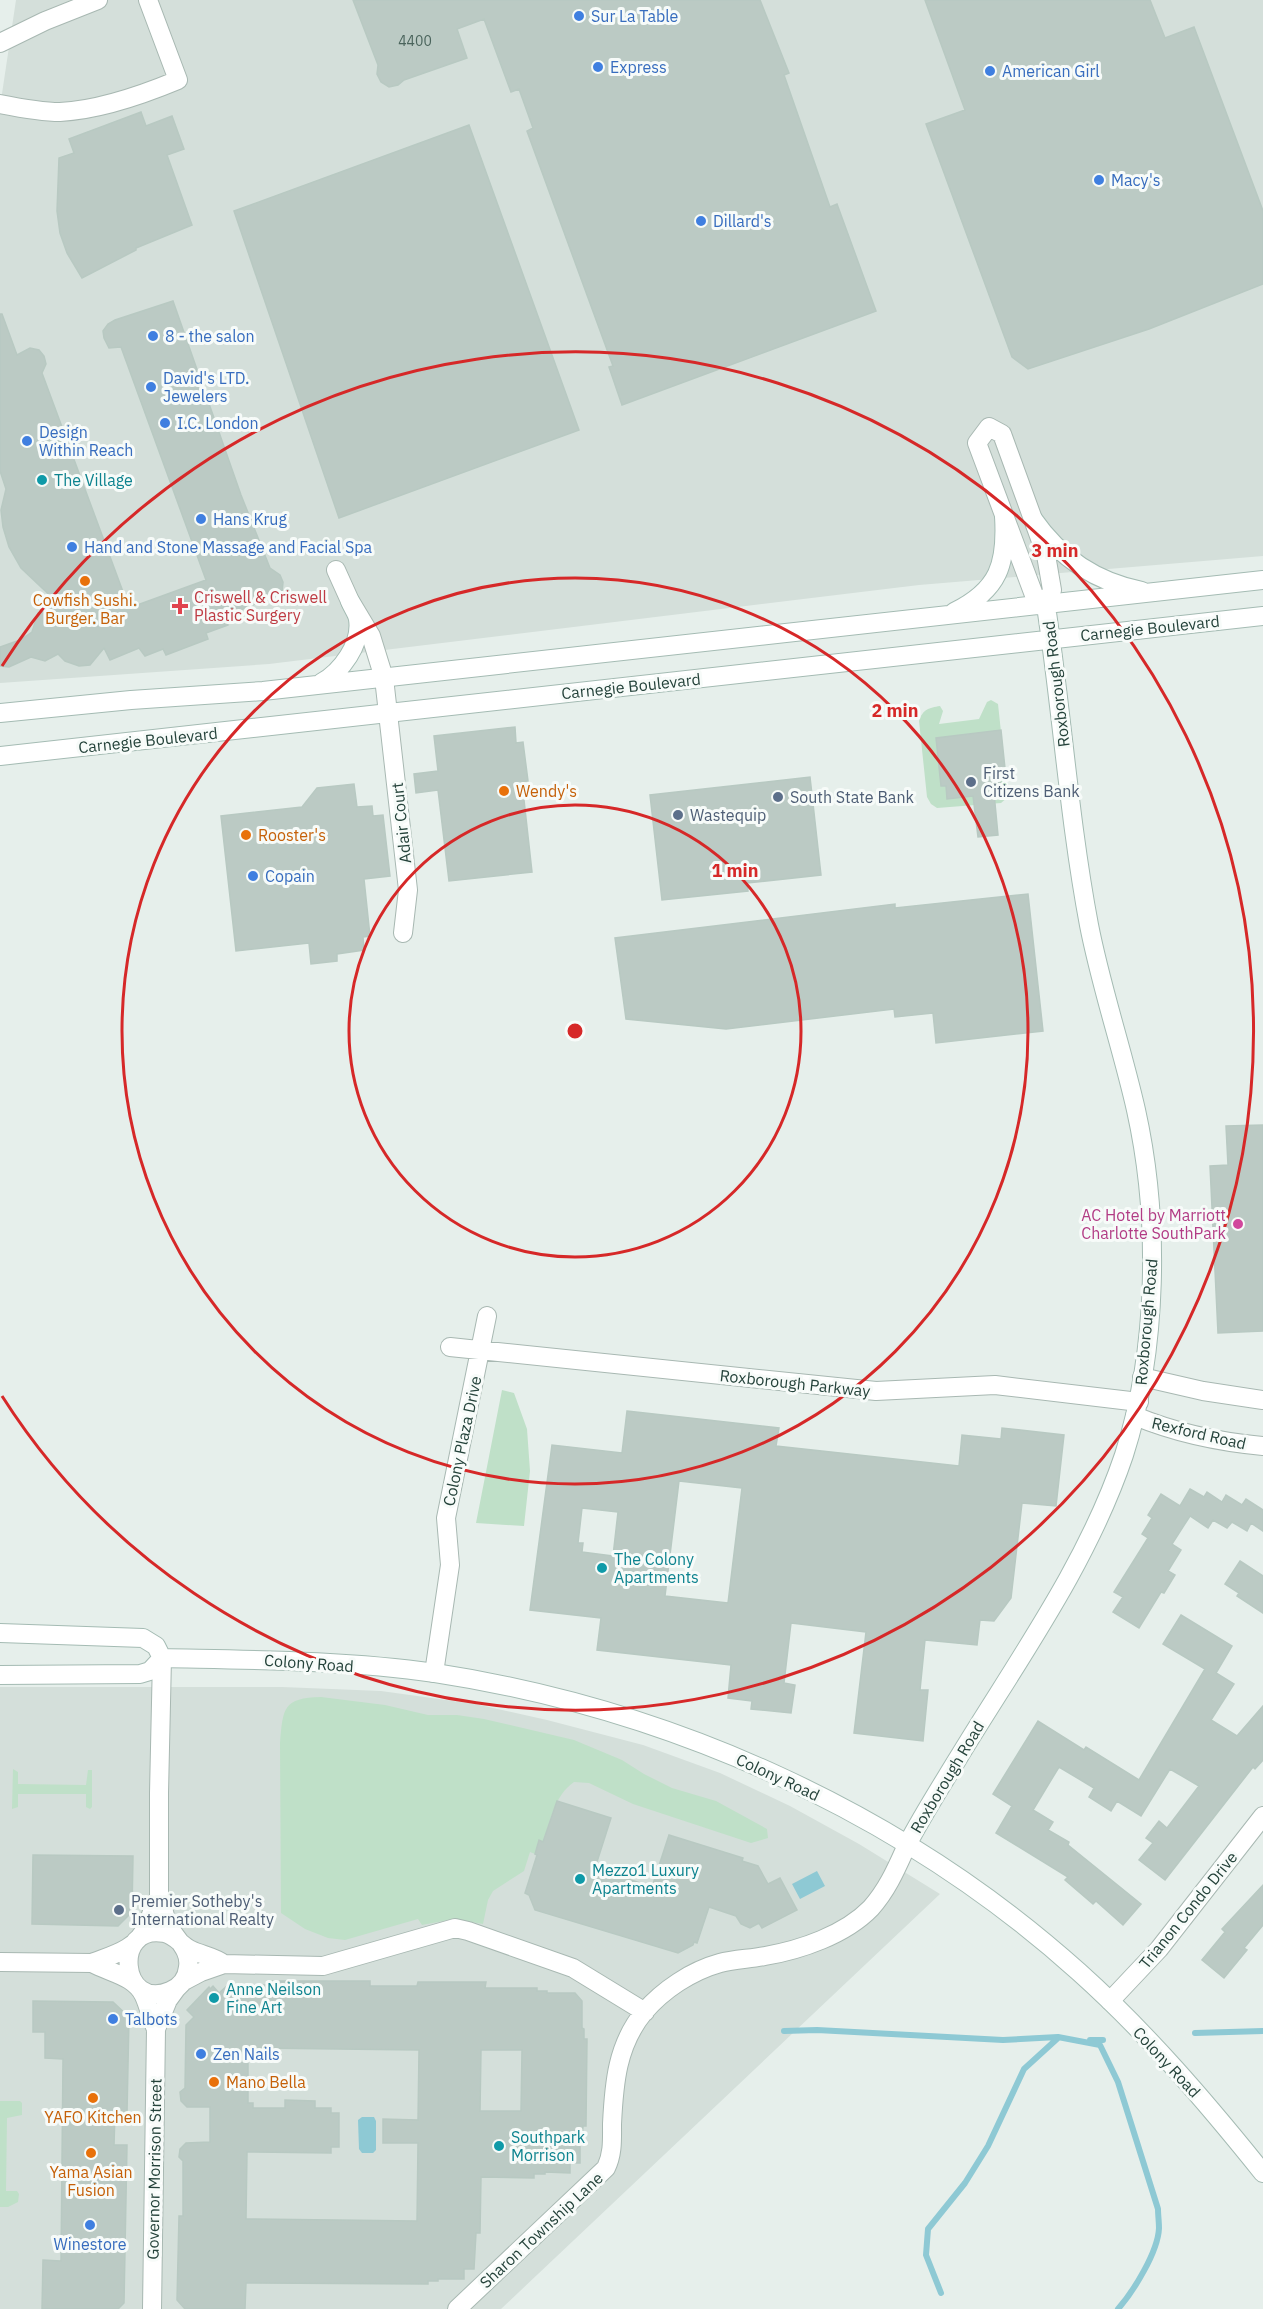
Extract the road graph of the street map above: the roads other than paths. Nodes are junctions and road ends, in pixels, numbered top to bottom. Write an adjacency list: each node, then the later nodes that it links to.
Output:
1 (98, 0): 3 (street)
2 (148, 0): 4 (street)
3 (0, 43)
4 (0, 104)
5 (1004, 516): 6 (street); 11 (street); 13 (street)
6 (1034, 519): 9 (street); 11 (street)
7 (336, 570): 10 (street)
8 (1263, 580): 9 (street, Carnegie Boulevard)
9 (1159, 592): 11 (street, Carnegie Boulevard)
10 (350, 601): 15 (street, Adair Court); 16 (street)
11 (1046, 606): 13 (street, Carnegie Boulevard); 14 (street, Roxborough Road)
12 (1263, 616): 14 (street, Carnegie Boulevard)
13 (939, 617): 15 (street, Carnegie Boulevard)
14 (1051, 639): 17 (street, Carnegie Boulevard); 24 (street, Roxborough Road)
15 (384, 678): 16 (street, Carnegie Boulevard); 17 (street, Adair Court)
16 (317, 685): 18 (street, Carnegie Boulevard)
17 (389, 712): 19 (street, Carnegie Boulevard); 20 (street, Adair Court)
18 (0, 713)
19 (0, 756)
20 (403, 933)
21 (487, 1316): 23 (street, Colony Plaza Drive)
22 (450, 1347): 23 (street, Roxborough Parkway)
23 (482, 1351): 26 (street, Roxborough Parkway); 30 (street, Colony Plaza Drive)
24 (1142, 1377): 25 (street); 26 (street, Roxborough Road)
25 (1263, 1400)
26 (1137, 1409): 27 (street, Rexford Road); 33 (street, Roxborough Road)
27 (1263, 1446)
28 (0, 1633): 29 (street)
29 (162, 1658): 30 (street, Colony Road); 31 (street); 34 (street, Governor Morrison Street)
30 (434, 1673): 33 (street, Colony Road)
31 (0, 1675)
32 (1263, 1816): 42 (street, Trianon Condo Drive)
33 (908, 1845): 42 (street, Colony Road); 43 (street, Sharon Township Lane)
34 (159, 1897): 35 (street, Governor Morrison Street); 36 (street, Governor Morrison Street)
35 (136, 1942): 36 (street); 38 (street); 41 (street, Governor Morrison Street)
36 (180, 1942): 39 (street); 40 (street, Governor Morrison Street)
37 (0, 1962): 38 (street)
38 (92, 1964): 41 (street)
39 (224, 1964): 40 (street); 43 (street)
40 (180, 1984): 41 (street); 44 (street, Governor Morrison Street)
41 (138, 1987): 44 (street, Governor Morrison Street)
42 (1110, 2001): 45 (street, Colony Road)
43 (645, 2012): 47 (street, Sharon Township Lane)
44 (156, 2029): 46 (street, Governor Morrison Street)
45 (1263, 2173)
46 (152, 2309)
47 (458, 2309)

